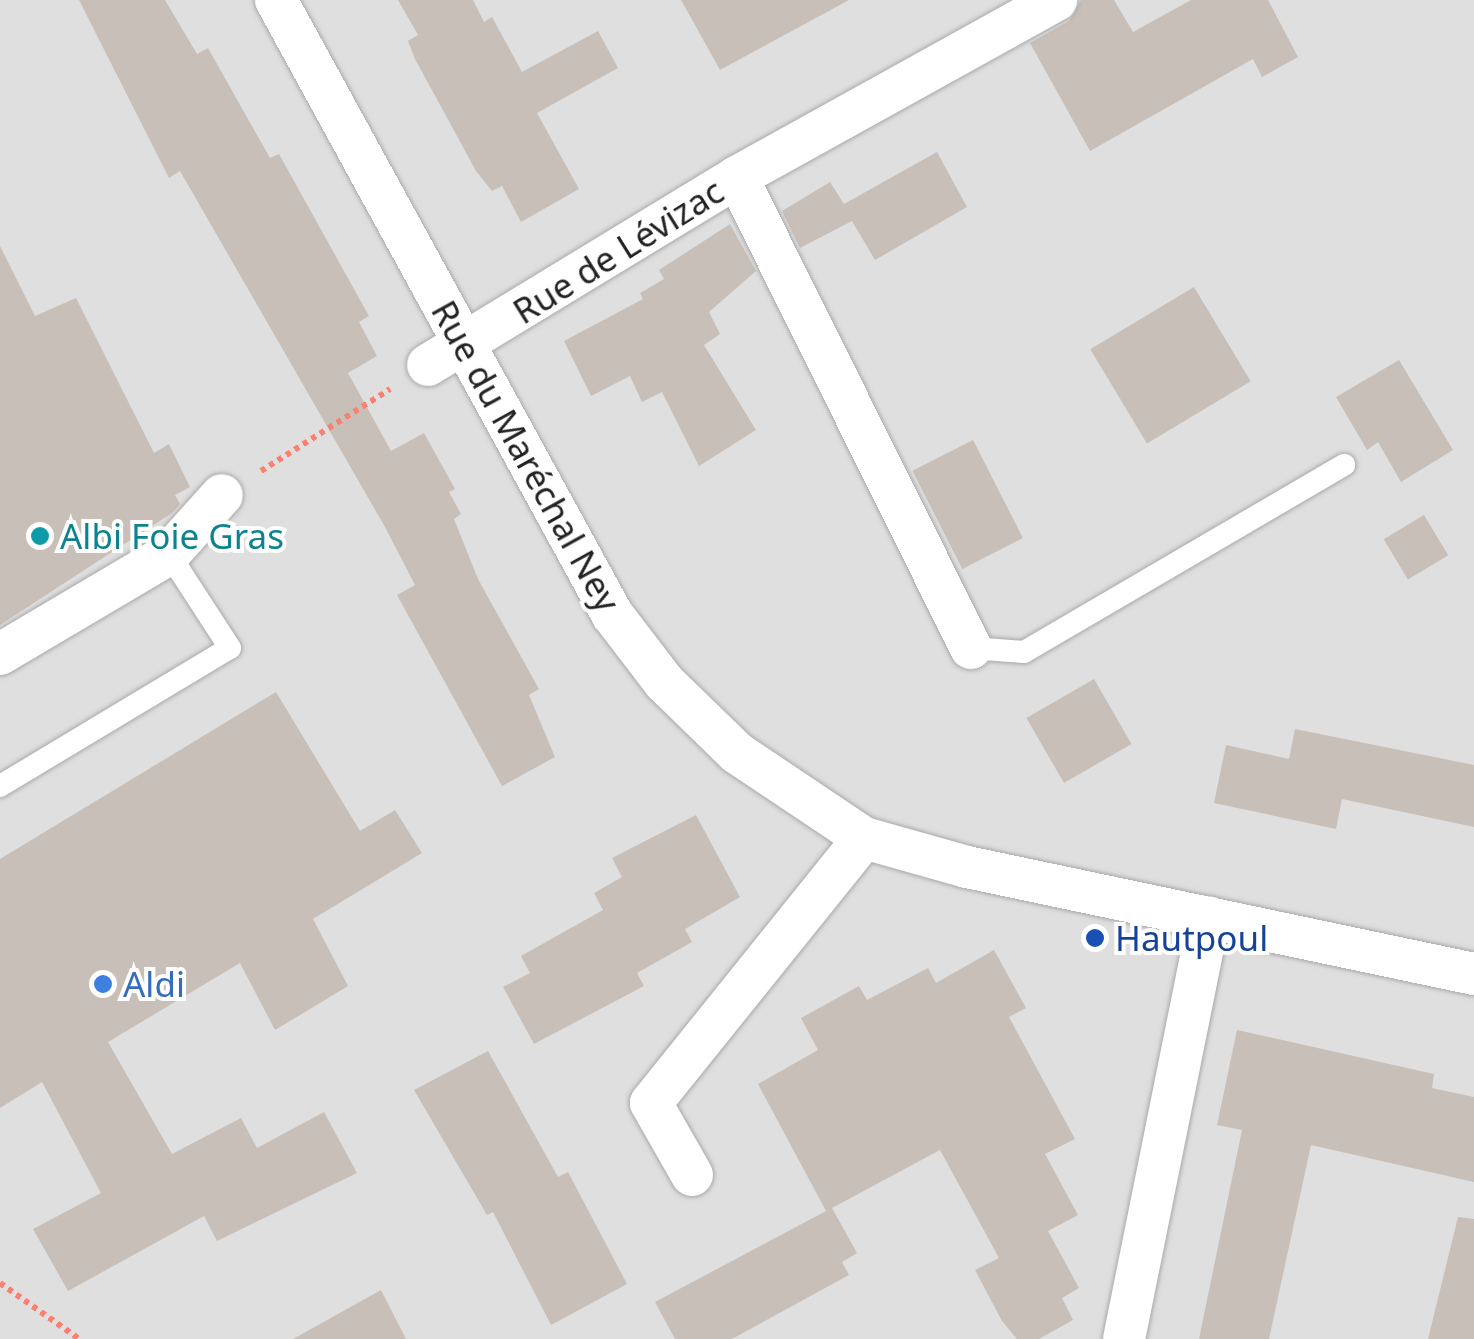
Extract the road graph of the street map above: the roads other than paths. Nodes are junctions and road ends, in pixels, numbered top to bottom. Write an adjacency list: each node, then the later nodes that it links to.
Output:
1 (276, 0): 4 (street, Rue du Maréchal Ney)
2 (1056, 0): 3 (street, Rue de Lévizac)
3 (737, 177): 4 (street, Rue de Lévizac); 8 (street, Rue de Lévizac)
4 (446, 355): 11 (street, Rue du Maréchal Ney)
5 (1344, 465): 8 (lane)
6 (222, 495): 7 (street)
7 (169, 554): 9 (street); 10 (lane)
8 (971, 648)
9 (0, 654)
10 (0, 786)
11 (864, 838): 12 (street, Rue du Maréchal Ney); 14 (street)
12 (1209, 917): 13 (street, Rue du Maréchal Ney); 15 (street)
13 (1474, 974)
14 (692, 1175)
15 (1124, 1339)

